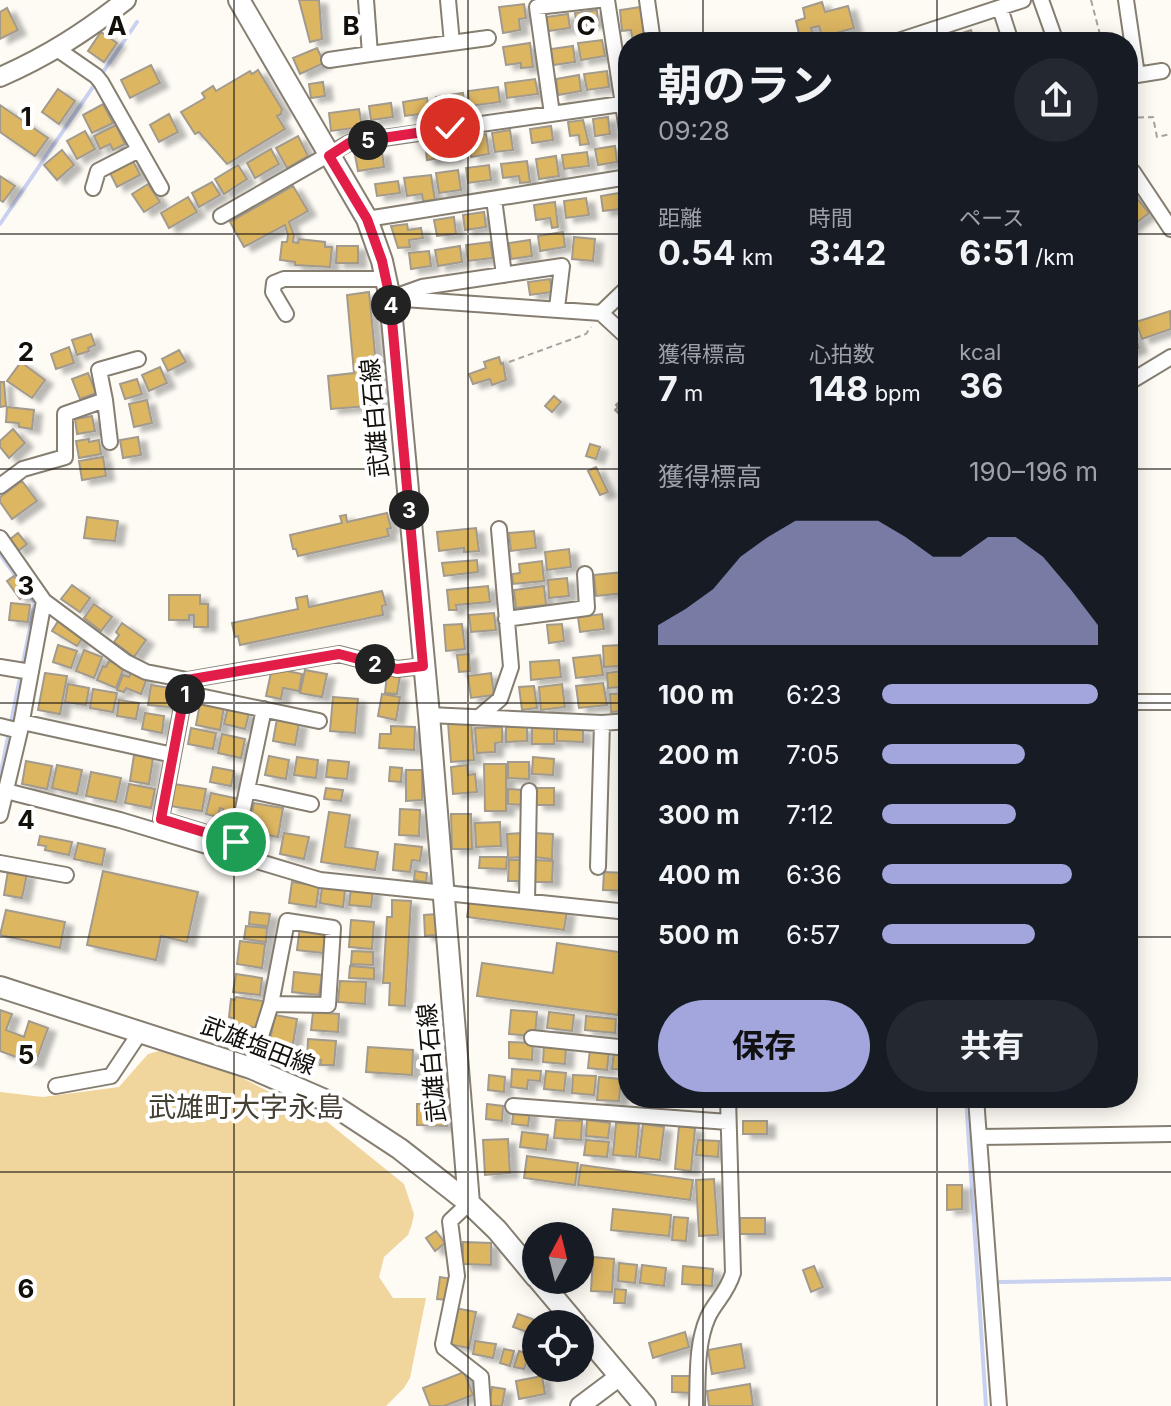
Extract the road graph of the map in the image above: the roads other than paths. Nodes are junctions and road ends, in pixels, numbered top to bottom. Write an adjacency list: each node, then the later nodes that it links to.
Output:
1 (126, 0): 19 (street)
2 (239, 0): 29 (main road, 武雄白石線)
3 (366, 0): 20 (street)
4 (448, 0): 18 (street)
5 (598, 0): 27 (street)
6 (607, 0): 22 (street)
7 (647, 0): 12 (street)
8 (1023, 0): 11 (street)
9 (1041, 0): 15 (street)
10 (1126, 0): 16 (street)
11 (1000, 8): 13 (street); 14 (street)
12 (652, 32)
13 (943, 32)
14 (1008, 32)
15 (1052, 32)
16 (1129, 32)
17 (488, 38): 18 (street)
18 (452, 43): 20 (street)
19 (57, 49): 25 (street); 28 (street)
20 (370, 54): 21 (street)
21 (329, 60)
22 (618, 60)
23 (1162, 71): 24 (street)
24 (1138, 75)
25 (0, 77)
26 (618, 104): 27 (street)
27 (552, 114): 29 (street)
28 (139, 150): 32 (street); 33 (street)
29 (329, 156): 35 (street); 36 (main road, 武雄白石線)
30 (618, 179): 34 (street)
31 (1138, 180): 37 (street)
32 (93, 188)
33 (161, 188)
34 (494, 199): 36 (street); 38 (street)
35 (221, 216)
36 (367, 219): 39 (main road, 武雄白石線)
37 (1171, 229)
38 (504, 275): 39 (street); 41 (street)
39 (388, 289): 41 (street); 43 (street); 56 (main road, 武雄白石線)
40 (618, 297): 42 (street)
41 (557, 308): 42 (street)
42 (601, 313): 44 (street)
43 (286, 314)
44 (618, 329)
45 (1171, 357): 47 (street)
46 (138, 359): 48 (street)
47 (1138, 377)
48 (105, 400): 49 (street); 50 (street)
49 (110, 442)
50 (0, 486)
51 (499, 529): 55 (street)
52 (0, 538): 54 (street)
53 (585, 574): 55 (street)
54 (44, 601): 58 (street); 59 (street)
55 (506, 619): 64 (street)
56 (423, 666): 59 (street); 63 (main road, 武雄白石線)
57 (6, 668): 58 (street)
58 (30, 672): 69 (street)
59 (186, 686): 62 (street); 70 (street)
60 (1138, 702): 61 (street)
61 (1171, 702)
62 (264, 709): 65 (street); 71 (street)
63 (429, 715): 64 (street); 79 (main road, 武雄白石線)
64 (479, 717): 67 (street)
65 (319, 721)
66 (618, 722): 67 (street)
67 (602, 723): 77 (street)
68 (0, 726): 69 (street)
69 (21, 727): 70 (street); 72 (street)
70 (173, 755): 71 (street)
71 (247, 790): 74 (street)
72 (6, 791): 75 (street); 79 (street)
73 (529, 791): 80 (street)
74 (311, 804)
75 (0, 815)
76 (0, 863): 78 (street)
77 (598, 867)
78 (66, 875)
79 (444, 891): 80 (street); 95 (main road, 武雄白石線)
80 (527, 901): 81 (street)
81 (618, 911)
82 (0, 987): 84 (main road, 武雄塩田線)
83 (271, 1004): 83 (street); 87 (street)
84 (141, 1031): 87 (main road, 武雄塩田線); 88 (street)
85 (532, 1038): 86 (street)
86 (618, 1047)
87 (251, 1068): 95 (main road, 武雄塩田線)
88 (56, 1086)
89 (513, 1106): 92 (street)
90 (728, 1108): 92 (street)
91 (977, 1108): 94 (street)
92 (728, 1122): 104 (street)
93 (1171, 1134): 94 (street)
94 (979, 1137): 105 (street)
95 (469, 1203): 96 (main road, 武雄塩田線); 101 (street)
96 (522, 1260)
97 (551, 1294): 98 (main road, 武雄塩田線)
98 (564, 1310)
99 (594, 1345): 100 (main road)
100 (620, 1376): 102 (street); 103 (main road)
101 (483, 1406)
102 (580, 1406)
103 (645, 1406)
104 (697, 1406)
105 (999, 1406)

